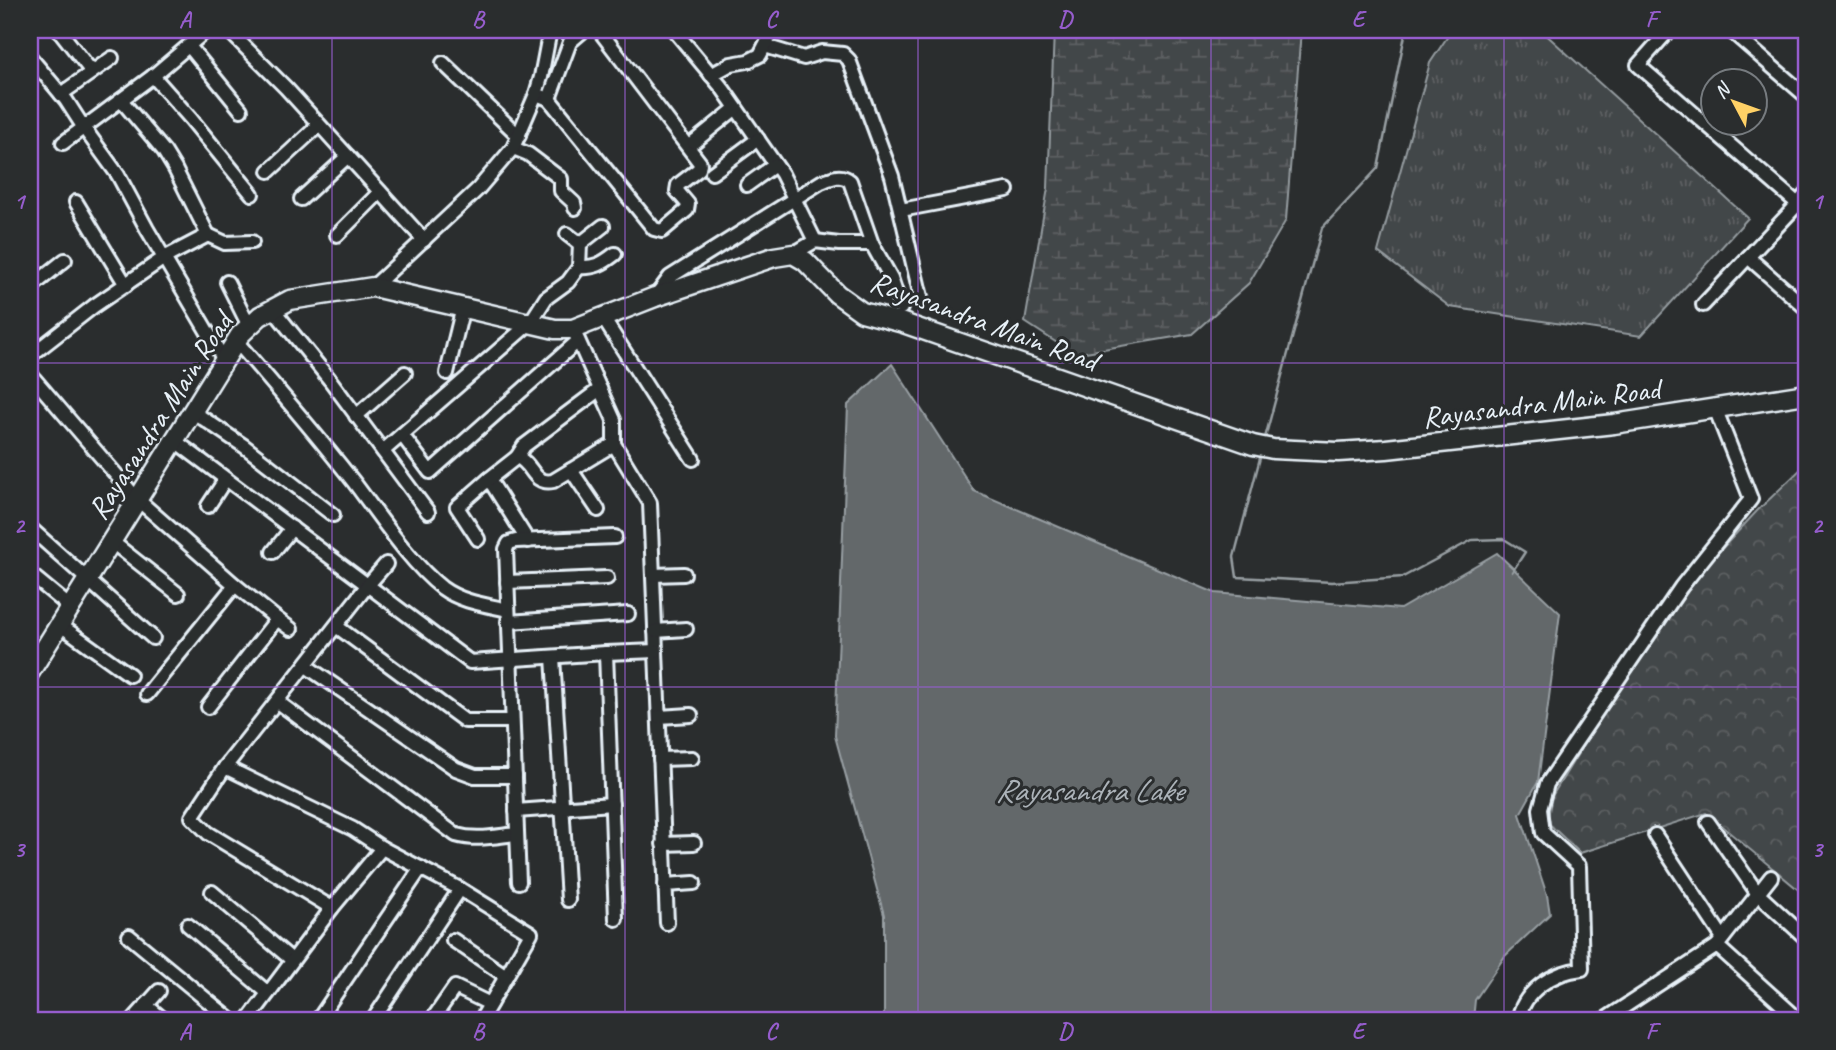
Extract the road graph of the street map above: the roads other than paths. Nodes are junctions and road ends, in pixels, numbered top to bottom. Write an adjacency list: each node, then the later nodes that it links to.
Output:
1 (59, 30): 17 (street)
2 (207, 30): 12 (street)
3 (228, 30): 27 (street)
4 (584, 30): 11 (street)
5 (599, 30): 23 (street)
6 (674, 30): 18 (street)
7 (773, 30): 13 (street)
8 (1669, 30): 44 (street)
9 (1730, 30): 22 (street)
10 (549, 34): 11 (street); 21 (street)
11 (570, 42): 23 (street)
12 (189, 46): 19 (street); 26 (street)
13 (765, 46): 18 (street); 46 (street)
14 (30, 58): 20 (street)
15 (112, 58): 17 (street)
16 (443, 63): 30 (street)
17 (92, 72): 20 (street)
18 (711, 75): 25 (street)
19 (153, 76): 24 (street); 40 (street)
20 (61, 94): 28 (street)
21 (536, 94): 23 (street); 30 (street)
22 (1806, 96)
23 (548, 99)
24 (121, 100): 28 (street); 49 (street)
25 (736, 108): 29 (street); 31 (street)
26 (241, 110)
27 (319, 125): 33 (street); 35 (street)
28 (84, 128): 32 (street); 59 (street)
29 (758, 139): 34 (street); 36 (street)
30 (516, 142): 45 (street); 51 (street)
31 (694, 142)
32 (63, 143)
33 (348, 156): 39 (street); 41 (street)
34 (775, 165): 37 (street); 42 (street)
35 (269, 172)
36 (712, 173)
37 (747, 185)
38 (1007, 190): 46 (street)
39 (380, 192): 50 (street); 51 (street)
40 (252, 194)
41 (301, 199)
42 (794, 200): 52 (street); 55 (street); 66 (street)
43 (76, 202): 63 (street)
44 (1803, 203): 58 (street)
45 (575, 208)
46 (901, 210): 67 (street)
47 (603, 226): 54 (street)
48 (568, 234): 54 (street)
49 (208, 235): 53 (street); 59 (street)
50 (337, 235)
51 (424, 240): 64 (street)
52 (815, 241): 55 (street); 57 (street)
53 (252, 242)
54 (580, 244): 61 (street)
55 (872, 244): 71 (street)
56 (614, 254): 61 (street)
57 (793, 254): 66 (street, Rayasandra Main Road); 85 (street, Rayasandra Main Road)
58 (1748, 257): 68 (street); 72 (street)
59 (164, 258): 63 (street); 79 (street)
60 (65, 260): 65 (street)
61 (579, 267): 74 (street)
62 (227, 282): 75 (street)
63 (126, 285): 78 (street)
64 (373, 287): 69 (street, Rayasandra Main Road); 70 (street, Rayasandra Main Road)
65 (30, 288)
66 (655, 298): 73 (street, Rayasandra Main Road)
67 (922, 301)
68 (1703, 305)
69 (463, 307): 74 (street, Rayasandra Main Road); 81 (street)
70 (272, 308): 75 (street, Rayasandra Main Road); 87 (street)
71 (901, 308)
72 (1806, 308)
73 (603, 318): 76 (street, Rayasandra Main Road); 93 (street)
74 (530, 323): 76 (street, Rayasandra Main Road); 88 (street)
75 (249, 326): 77 (street, Rayasandra Main Road)
76 (575, 335): 83 (street); 88 (street)
77 (236, 341): 79 (street, Rayasandra Main Road); 121 (street)
78 (30, 356)
79 (224, 360): 86 (street, Rayasandra Main Road)
80 (405, 373): 87 (street)
81 (447, 373)
82 (30, 374): 97 (street)
83 (600, 388): 90 (street); 92 (street)
84 (1806, 394): 85 (street, Rayasandra Main Road)
85 (1715, 408): 186 (street)
86 (192, 411): 89 (street, Rayasandra Main Road); 101 (street)
87 (356, 416): 91 (street)
88 (402, 435): 91 (street)
89 (174, 440): 96 (street); 97 (street, Rayasandra Main Road)
90 (614, 444): 94 (street); 112 (street)
91 (383, 451): 100 (street)
92 (517, 457): 94 (street); 95 (street)
93 (693, 459)
94 (571, 470): 99 (street)
95 (489, 478): 105 (street); 107 (street)
96 (225, 480): 98 (street); 103 (street)
97 (137, 499): 106 (street, Rayasandra Main Road); 116 (street)
98 (208, 506)
99 (598, 510)
100 (428, 512)
101 (333, 515)
102 (30, 528): 114 (street)
103 (292, 528): 108 (street); 117 (street)
104 (615, 537): 107 (street)
105 (478, 539)
106 (111, 541): 114 (street, Rayasandra Main Road); 118 (street)
107 (528, 541): 115 (street)
108 (273, 552)
109 (386, 564): 117 (street)
110 (30, 574): 119 (street)
111 (684, 574): 112 (street)
112 (653, 575): 127 (street)
113 (607, 578): 115 (street)
114 (87, 580): 119 (street, Rayasandra Main Road); 128 (street)
115 (507, 582): 121 (street)
116 (235, 585): 122 (street); 136 (street)
117 (367, 586): 124 (street); 132 (street)
118 (178, 594)
119 (70, 607): 123 (street, Rayasandra Main Road)
120 (628, 614): 121 (street)
121 (508, 616): 132 (street)
122 (277, 619): 125 (street); 138 (street)
123 (59, 625): 134 (street, Rayasandra Main Road); 135 (street)
124 (336, 626): 133 (street); 141 (street)
125 (291, 629)
126 (686, 629): 127 (street)
127 (655, 631): 129 (street)
128 (153, 638)
129 (656, 651): 130 (street); 140 (street)
130 (606, 653): 131 (street); 146 (street)
131 (553, 657): 132 (street); 147 (street)
132 (510, 660): 141 (street)
133 (306, 666): 137 (street); 145 (street)
134 (30, 672)
135 (130, 675)
136 (147, 694)
137 (278, 702): 144 (street); 150 (street)
138 (208, 707)
139 (691, 715): 140 (street)
140 (659, 717): 143 (street)
141 (512, 721): 145 (street)
142 (692, 758): 143 (street)
143 (660, 759): 153 (street)
144 (225, 768): 154 (street); 164 (street)
145 (514, 776): 148 (street)
146 (612, 804): 147 (street); 165 (street)
147 (562, 808): 148 (street); 163 (street)
148 (516, 811): 150 (street)
149 (1708, 821): 162 (street)
150 (517, 834): 157 (street)
151 (1655, 835): 171 (street)
152 (694, 843): 153 (street)
153 (663, 844): 159 (street)
154 (382, 848): 155 (street); 164 (street)
155 (421, 867): 160 (street); 182 (street)
156 (1771, 877): 162 (street)
157 (519, 882)
158 (694, 883): 159 (street)
159 (665, 885): 166 (street)
160 (460, 889): 173 (street); 183 (street)
161 (212, 892): 172 (street)
162 (1758, 894): 169 (street); 171 (street)
163 (568, 900)
164 (332, 908): 172 (street)
165 (616, 919)
166 (667, 923)
167 (188, 925): 175 (street)
168 (130, 936): 180 (street)
169 (1806, 938)
170 (453, 940): 173 (street)
171 (1720, 942): 187 (street); 188 (street)
172 (292, 960): 175 (street)
173 (506, 976): 176 (street)
174 (159, 991): 177 (street)
175 (268, 993): 181 (street)
176 (490, 1004): 184 (street); 185 (street)
177 (146, 1005): 178 (street); 179 (street)
178 (133, 1020)
179 (164, 1020)
180 (231, 1020)
181 (248, 1020)
182 (318, 1020)
183 (373, 1020)
184 (432, 1020)
185 (481, 1020)
186 (1518, 1020)
187 (1604, 1020)
188 (1799, 1020)

